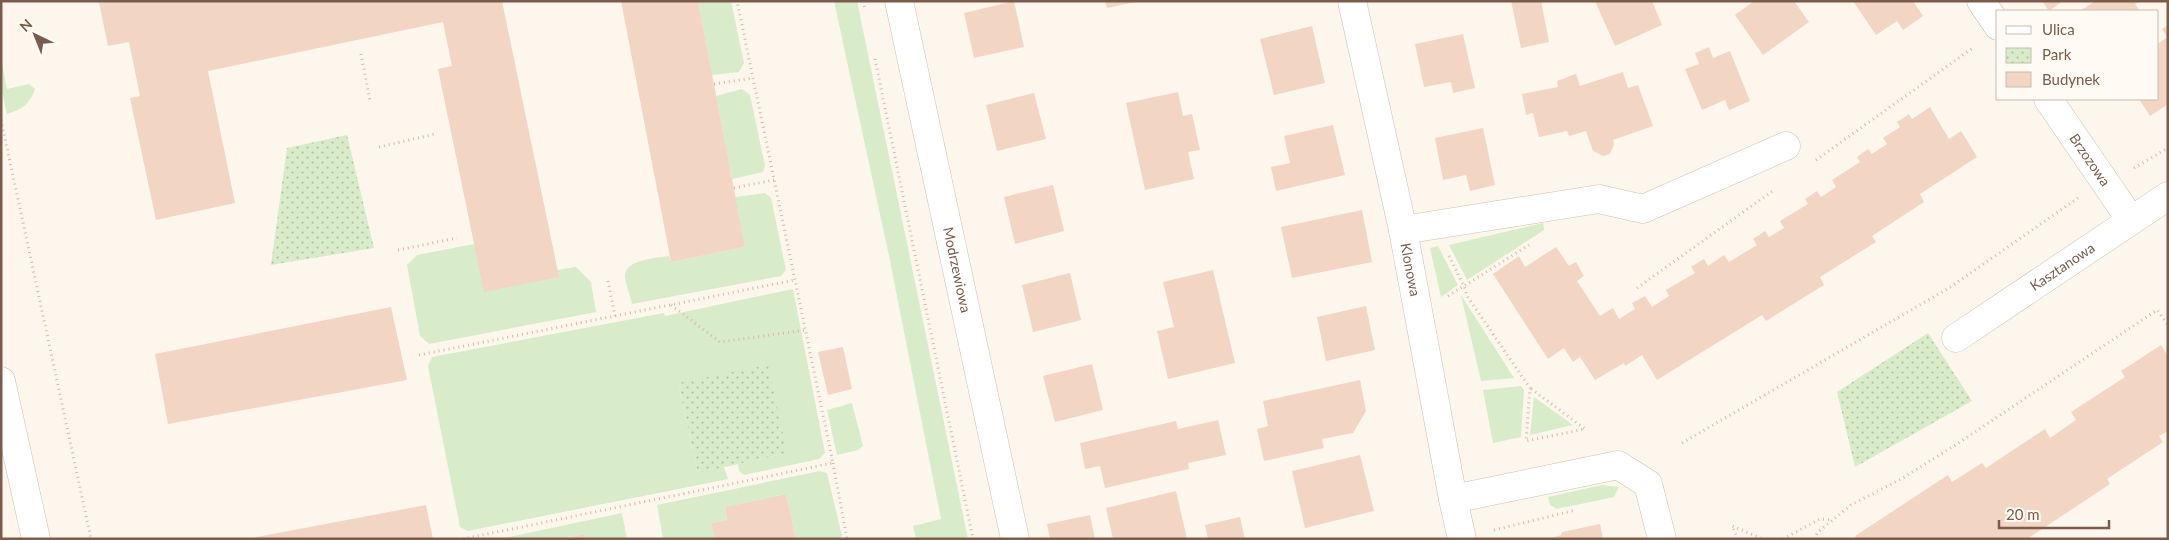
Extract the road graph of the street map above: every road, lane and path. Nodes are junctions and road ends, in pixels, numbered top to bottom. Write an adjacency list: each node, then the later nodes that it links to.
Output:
1 (737, 1): 10 (path)
2 (863, 1): 6 (path)
3 (899, 1): 51 (street, Modrzewiowa)
4 (1352, 1): 26 (street, Klonowa)
5 (1981, 1): 7 (street)
6 (867, 18)
7 (1990, 34): 19 (path)
8 (874, 53): 50 (path)
9 (361, 54): 13 (path)
10 (753, 78): 11 (path); 20 (path)
11 (714, 84)
12 (2049, 100): 21 (street, Brzozowa)
13 (370, 101)
14 (1, 120): 47 (path)
15 (436, 134): 17 (path)
16 (1786, 146): 26 (street)
17 (379, 147)
18 (2168, 148): 21 (path)
19 (1813, 162)
20 (774, 180): 23 (path); 29 (path)
21 (2104, 181): 25 (street, Brzozowa); 41 (path)
22 (1781, 185): 32 (path)
23 (734, 188)
24 (2168, 196): 25 (street, Kasztanowa)
25 (2131, 220): 37 (street, Kasztanowa)
26 (1403, 230): 43 (street, Klonowa)
27 (457, 238): 28 (path)
28 (398, 250)
29 (795, 280): 33 (path); 36 (path)
30 (608, 281): 34 (path)
31 (1464, 286): 40 (path)
32 (1636, 288)
33 (671, 305): 34 (path); 36 (path)
34 (615, 316): 38 (path)
35 (2168, 325): 45 (path)
36 (806, 330): 42 (path)
37 (1956, 338)
38 (419, 355)
39 (1, 381): 46 (street)
40 (1530, 388): 40 (path)
41 (1682, 443)
42 (833, 463): 48 (path); 49 (path)
43 (1464, 497): 44 (path); 52 (street, Klonowa); 53 (street)
44 (1582, 508)
45 (1833, 520): 56 (path); 57 (path)
46 (36, 539)
47 (91, 539)
48 (463, 539)
49 (847, 539)
50 (973, 539)
51 (1015, 539)
52 (1462, 539)
53 (1662, 539)
54 (1738, 539): 55 (path)
55 (1763, 539)
56 (1783, 539)
57 (1814, 539)

